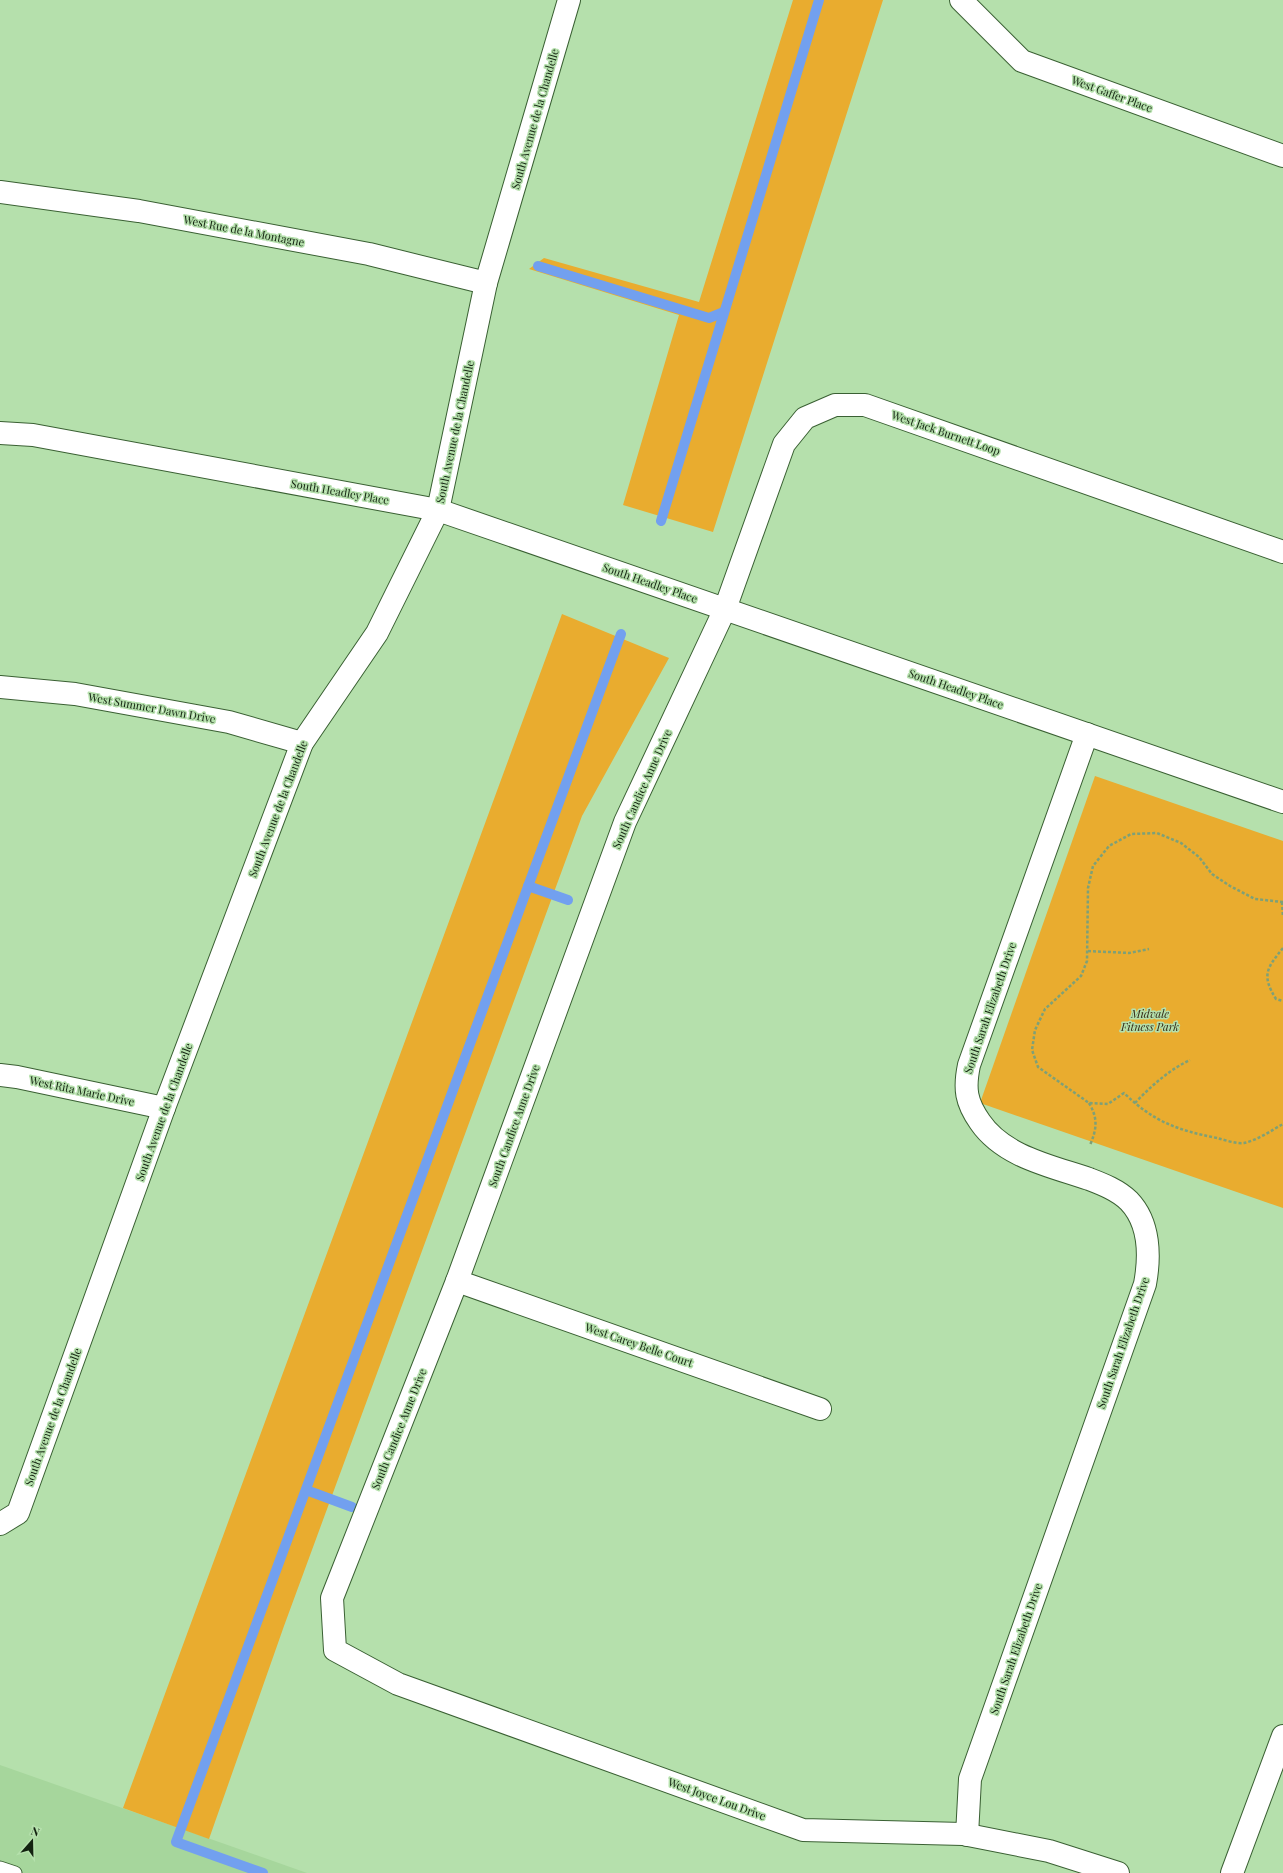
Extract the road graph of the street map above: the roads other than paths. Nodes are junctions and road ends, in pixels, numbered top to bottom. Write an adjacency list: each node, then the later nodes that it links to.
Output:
1 (570, 0): 5 (street, South Avenue de la Chandelle)
2 (961, 0): 3 (street, West Gaffer Place)
3 (1283, 156)
4 (0, 192): 5 (street, West Rue de la Montagne)
5 (486, 283): 7 (street, South Avenue de la Chandelle)
6 (0, 433): 7 (street, South Headley Place)
7 (438, 510): 9 (street, South Headley Place); 12 (street, South Avenue de la Chandelle)
8 (1283, 552): 9 (street, West Jack Burnett Loop)
9 (725, 609): 11 (street, South Headley Place); 16 (street, South Candice Anne Drive)
10 (0, 687): 12 (street, West Summer Dawn Drive)
11 (1087, 734): 13 (street, South Headley Place); 21 (street, South Sarah Elizabeth Drive)
12 (302, 743): 15 (street, South Avenue de la Chandelle)
13 (1283, 802)
14 (0, 1075): 15 (street, West Rita Marie Drive)
15 (164, 1108): 18 (street, South Avenue de la Chandelle)
16 (457, 1281): 17 (street, West Carey Belle Court); 19 (street, South Candice Anne Drive)
17 (820, 1409)
18 (0, 1524)
19 (335, 1650): 21 (street, West Joyce Lou Drive)
20 (1283, 1736): 25 (street)
21 (967, 1835): 24 (street, West Joyce Lou Drive)
22 (0, 1868): 23 (lane)
23 (15, 1873)
24 (1118, 1873)
25 (1232, 1873)

